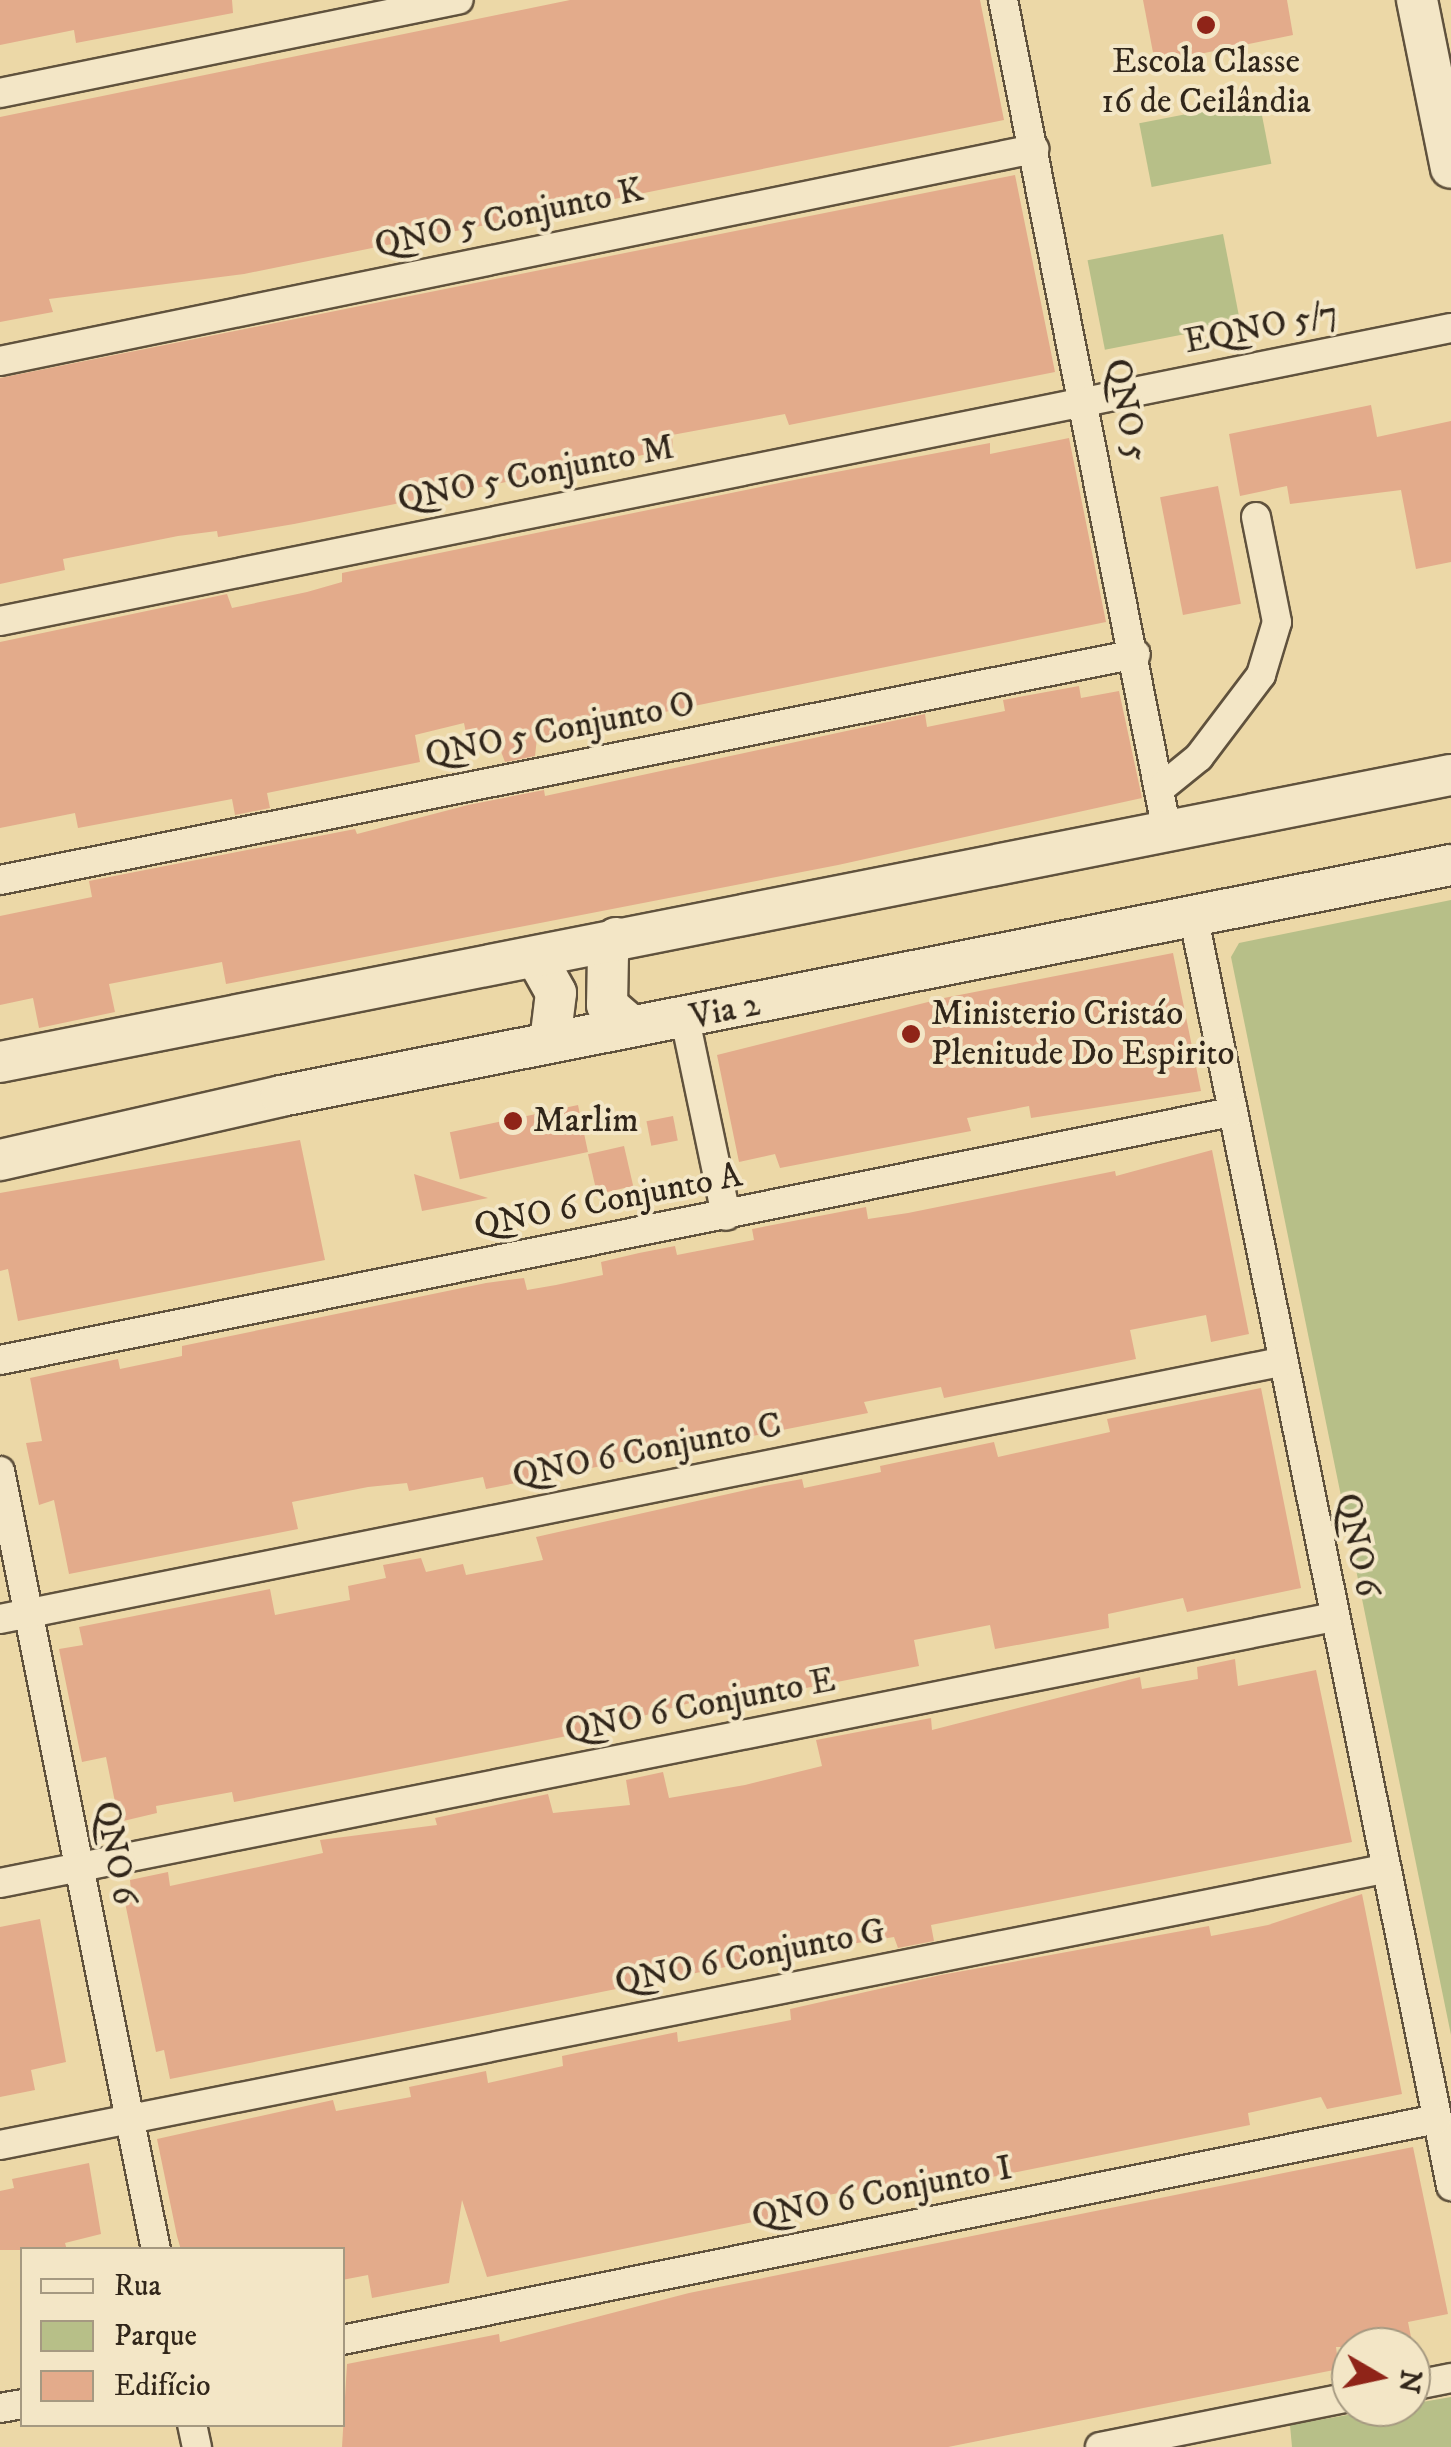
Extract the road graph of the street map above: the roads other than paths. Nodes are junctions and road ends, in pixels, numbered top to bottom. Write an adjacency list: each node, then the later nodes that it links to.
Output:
1 (460, 0): 5 (street)
2 (1003, 0): 6 (street, QNO 5)
3 (1417, 0): 4 (main road)
4 (1441, 72): 7 (main road)
5 (0, 93)
6 (1034, 149): 9 (street, QNO 5 Conjunto K); 10 (street, QNO 5)
7 (1451, 168)
8 (1451, 328): 10 (street, EQNO 5/7)
9 (0, 361)
10 (1087, 402): 12 (street, QNO 5 Conjunto M); 13 (street, QNO 5)
11 (1256, 517): 15 (street)
12 (0, 621)
13 (1136, 654): 15 (street, QNO 5); 18 (street, QNO 5 Conjunto O)
14 (1451, 775): 16 (main road)
15 (1161, 788): 16 (street, QNO 5)
16 (1168, 836): 20 (main road)
17 (1451, 864): 19 (main road, Via 2)
18 (0, 880)
19 (1194, 920): 22 (main road, Via 2); 26 (street, QNO 6)
20 (616, 938): 21 (main road); 23 (main road)
21 (536, 957): 24 (main road); 25 (main road)
22 (685, 1019): 23 (main road, Via 2); 28 (street)
23 (630, 1026): 24 (main road, Via 2)
24 (550, 1042): 27 (main road, Via 2)
25 (0, 1062)
26 (1230, 1112): 28 (street, QNO 6 Conjunto A); 30 (street, QNO 6)
27 (0, 1160)
28 (726, 1216): 29 (street, QNO 6 Conjunto A)
29 (0, 1360)
30 (1280, 1362): 32 (street, QNO 6 Conjunto C); 33 (street, QNO 6)
31 (0, 1470): 32 (street, QNO 6)
32 (29, 1614): 34 (street, QNO 6 Conjunto C); 35 (street, QNO 6)
33 (1334, 1617): 35 (street, QNO 6 Conjunto E); 36 (street, QNO 6)
34 (0, 1619)
35 (80, 1868): 37 (street, QNO 6 Conjunto E); 38 (street, QNO 6)
36 (1384, 1869): 38 (street, QNO 6 Conjunto G); 39 (street, QNO 6)
37 (0, 1884)
38 (130, 2119): 40 (street, QNO 6 Conjunto G); 42 (street, QNO 6)
39 (1437, 2119): 41 (street, QNO 6); 43 (street, QNO 6 Conjunto I)
40 (0, 2144)
41 (1451, 2186)
42 (155, 2247)
43 (345, 2339)
44 (1331, 2402): 45 (street)
45 (1100, 2447)

